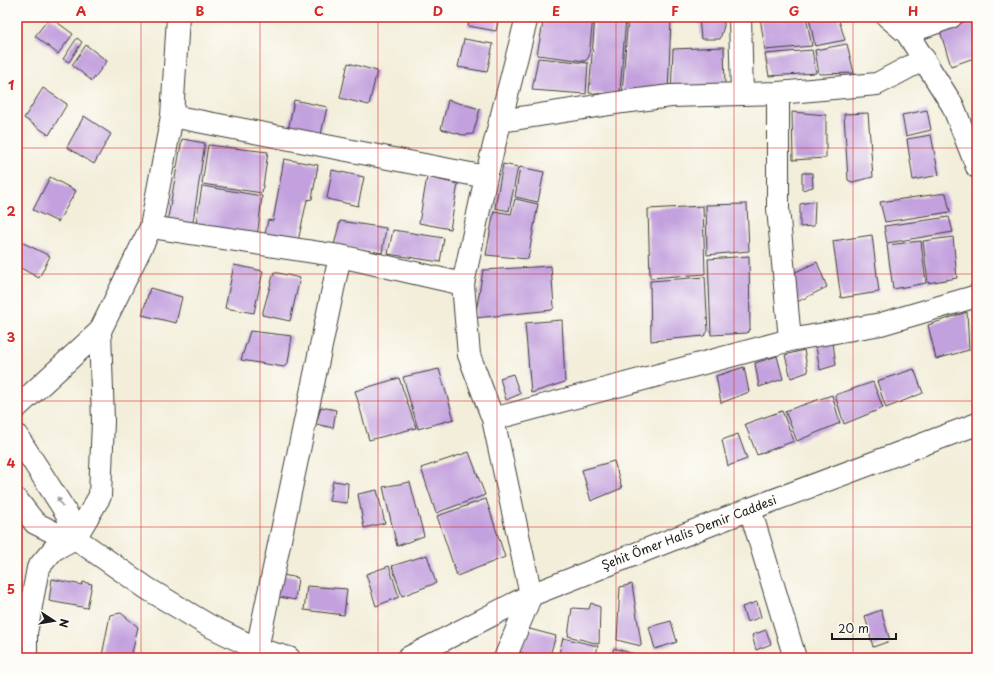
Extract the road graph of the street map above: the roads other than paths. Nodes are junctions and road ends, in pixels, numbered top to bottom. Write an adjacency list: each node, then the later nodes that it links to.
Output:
1 (178, 17): 10 (street)
2 (527, 17): 11 (street)
3 (740, 17): 9 (street)
4 (888, 17): 6 (street)
5 (951, 17): 6 (street)
6 (907, 33): 7 (street)
7 (924, 59): 8 (street); 12 (street)
8 (778, 93): 9 (street); 19 (street)
9 (742, 94): 11 (street)
10 (172, 116): 13 (street); 14 (street)
11 (500, 122): 13 (street)
12 (977, 167)
13 (486, 178): 16 (street)
14 (151, 227): 15 (street); 18 (street)
15 (340, 256): 16 (street); 28 (street)
16 (463, 284): 21 (street)
17 (977, 296): 19 (street)
18 (100, 331): 20 (street); 26 (street)
19 (790, 340): 21 (street)
20 (17, 407)
21 (493, 418): 27 (street)
22 (977, 424): 25 (street, Şehit Ömer Halis Demir Caddesi)
23 (17, 436): 26 (street, one-way to 23)
24 (17, 500): 26 (street)
25 (750, 509): 27 (street, Şehit Ömer Halis Demir Caddesi); 33 (street)
26 (74, 538): 28 (street); 29 (street)
27 (531, 595): 31 (street, Şehit Ömer Halis Demir Caddesi); 32 (street)
28 (257, 649): 30 (street)
29 (26, 658)
30 (289, 658)
31 (408, 658)
32 (505, 658)
33 (795, 658)

